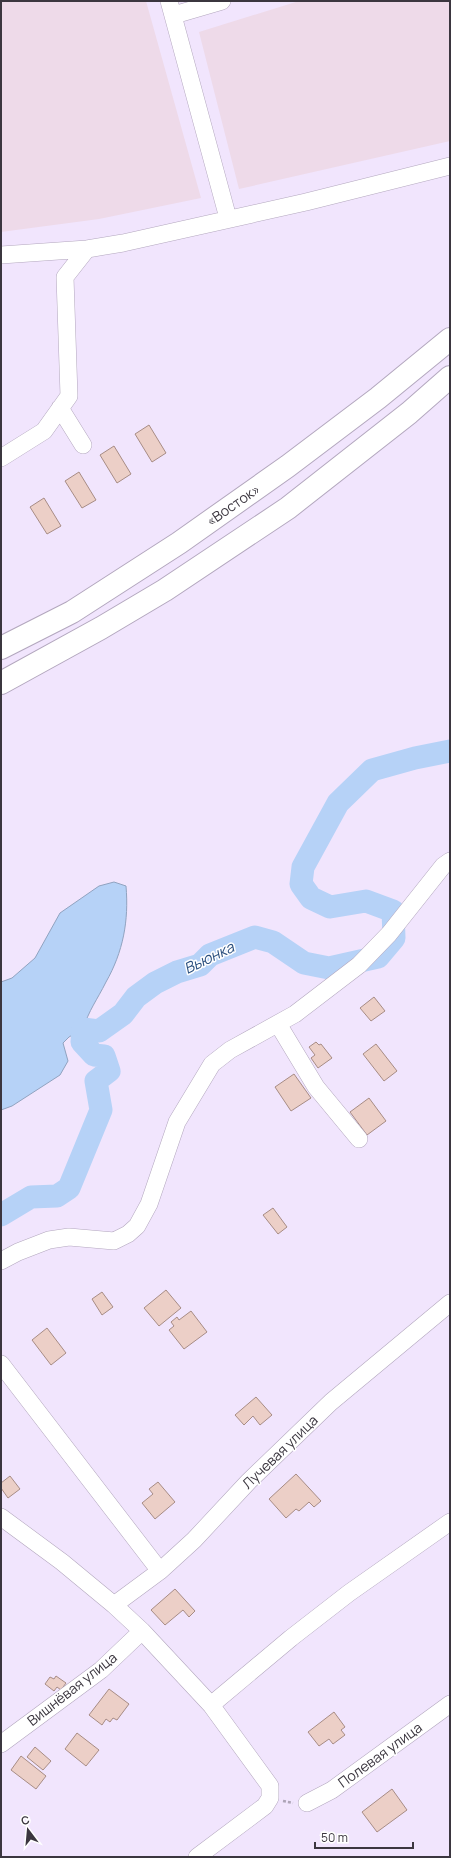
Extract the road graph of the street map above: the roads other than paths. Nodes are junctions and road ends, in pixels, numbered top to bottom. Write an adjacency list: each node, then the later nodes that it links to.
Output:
1 (222, 1): 2 (street)
2 (171, 8): 4 (street)
3 (450, 166): 4 (street)
4 (228, 218): 5 (street)
5 (87, 249): 6 (street); 9 (street)
6 (1, 255)
7 (450, 339): 12 (highway, «Восток»)
8 (450, 377): 13 (highway)
9 (60, 408): 10 (street); 11 (street)
10 (83, 445)
11 (1, 458)
12 (1, 648)
13 (1, 683)
14 (450, 861): 15 (street)
15 (278, 1024): 16 (street); 17 (street)
16 (359, 1139)
17 (1, 1262)
18 (450, 1303): 22 (street, Лучевая улица)
19 (1, 1364): 22 (street)
20 (1, 1517): 23 (street)
21 (450, 1522): 26 (street)
22 (160, 1571): 23 (street, Лучевая улица)
23 (114, 1606): 24 (street)
24 (142, 1631): 26 (street); 27 (street, Вишнёвая улица)
25 (450, 1704): 28 (street, Полевая улица)
26 (212, 1706): 29 (street)
27 (1, 1744)
28 (307, 1802)
29 (198, 1857)

